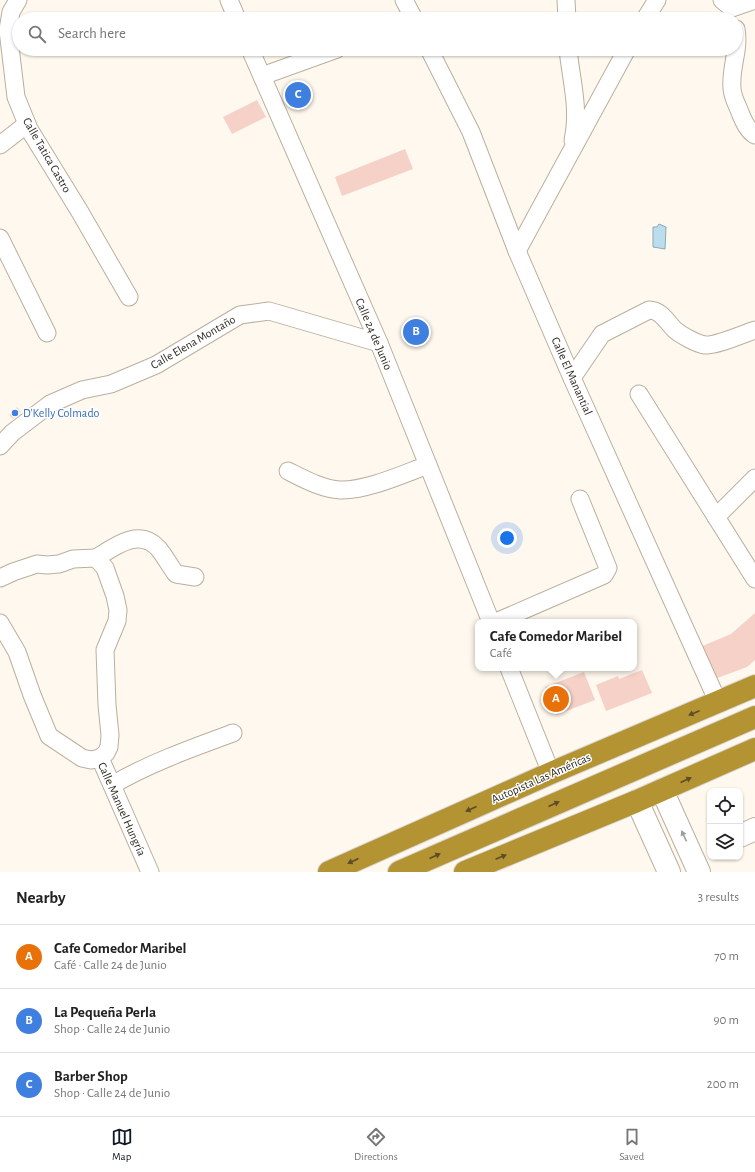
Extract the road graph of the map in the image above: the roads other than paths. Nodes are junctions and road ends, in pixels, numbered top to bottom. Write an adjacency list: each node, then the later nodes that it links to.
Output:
1 (18, 0): 19 (street, Calle Tatica Castro)
2 (229, 0): 8 (street)
3 (404, 0): 9 (street)
4 (566, 0): 10 (street)
5 (658, 0): 11 (street)
6 (755, 0): 7 (street)
7 (729, 9)
8 (234, 12)
9 (410, 12)
10 (566, 12)
11 (650, 12)
12 (253, 56): 18 (street, Calle 24 de Junio)
13 (317, 56): 18 (street)
14 (433, 56): 24 (street, Calle El Manantial)
15 (569, 56): 22 (street)
16 (623, 56): 22 (street)
17 (736, 56): 20 (street)
18 (262, 76): 28 (street, Calle 24 de Junio)
19 (27, 124): 21 (street); 25 (street, Calle Tatica Castro)
20 (755, 135)
21 (0, 145)
22 (571, 151): 24 (street)
23 (0, 238): 27 (street)
24 (517, 251): 29 (street, Calle El Manantial)
25 (129, 297)
26 (755, 330): 29 (street)
27 (47, 333)
28 (379, 344): 31 (street, Calle Elena Montaño); 32 (street, Calle 24 de Junio)
29 (572, 378): 46 (street, Calle El Manantial)
30 (639, 394): 36 (street)
31 (0, 446)
32 (428, 465): 33 (street); 41 (street, Calle 24 de Junio)
33 (288, 471)
34 (755, 478): 36 (street)
35 (580, 499): 42 (street)
36 (716, 517): 40 (street)
37 (96, 558): 38 (street); 39 (street); 50 (street)
38 (0, 578)
39 (195, 578)
40 (755, 579)
41 (490, 619)
42 (503, 619)
43 (0, 622): 50 (street, Calle Manuel Hungría)
44 (510, 671): 51 (street)
45 (755, 686): 46 (highway, Autopista Las Américas)
46 (718, 702): 51 (highway, Autopista Las Américas, one-way to 51)
47 (755, 717): 61 (highway, one-way to 47)
48 (232, 733): 52 (street)
49 (755, 749): 53 (highway, one-way to 49)
50 (100, 758): 52 (street, Calle Manuel Hungría)
51 (551, 773): 60 (highway, Autopista Las Américas, one-way to 60)
52 (112, 785): 59 (street, Calle Manuel Hungría)
53 (662, 790): 54 (highway); 57 (street, one-way to 53)
54 (637, 801): 58 (street); 62 (highway, one-way to 54)
55 (755, 829): 56 (street)
56 (743, 835)
57 (701, 860): 58 (street)
58 (665, 871)
59 (150, 872)
60 (329, 872)
61 (399, 872)
62 (465, 872)

